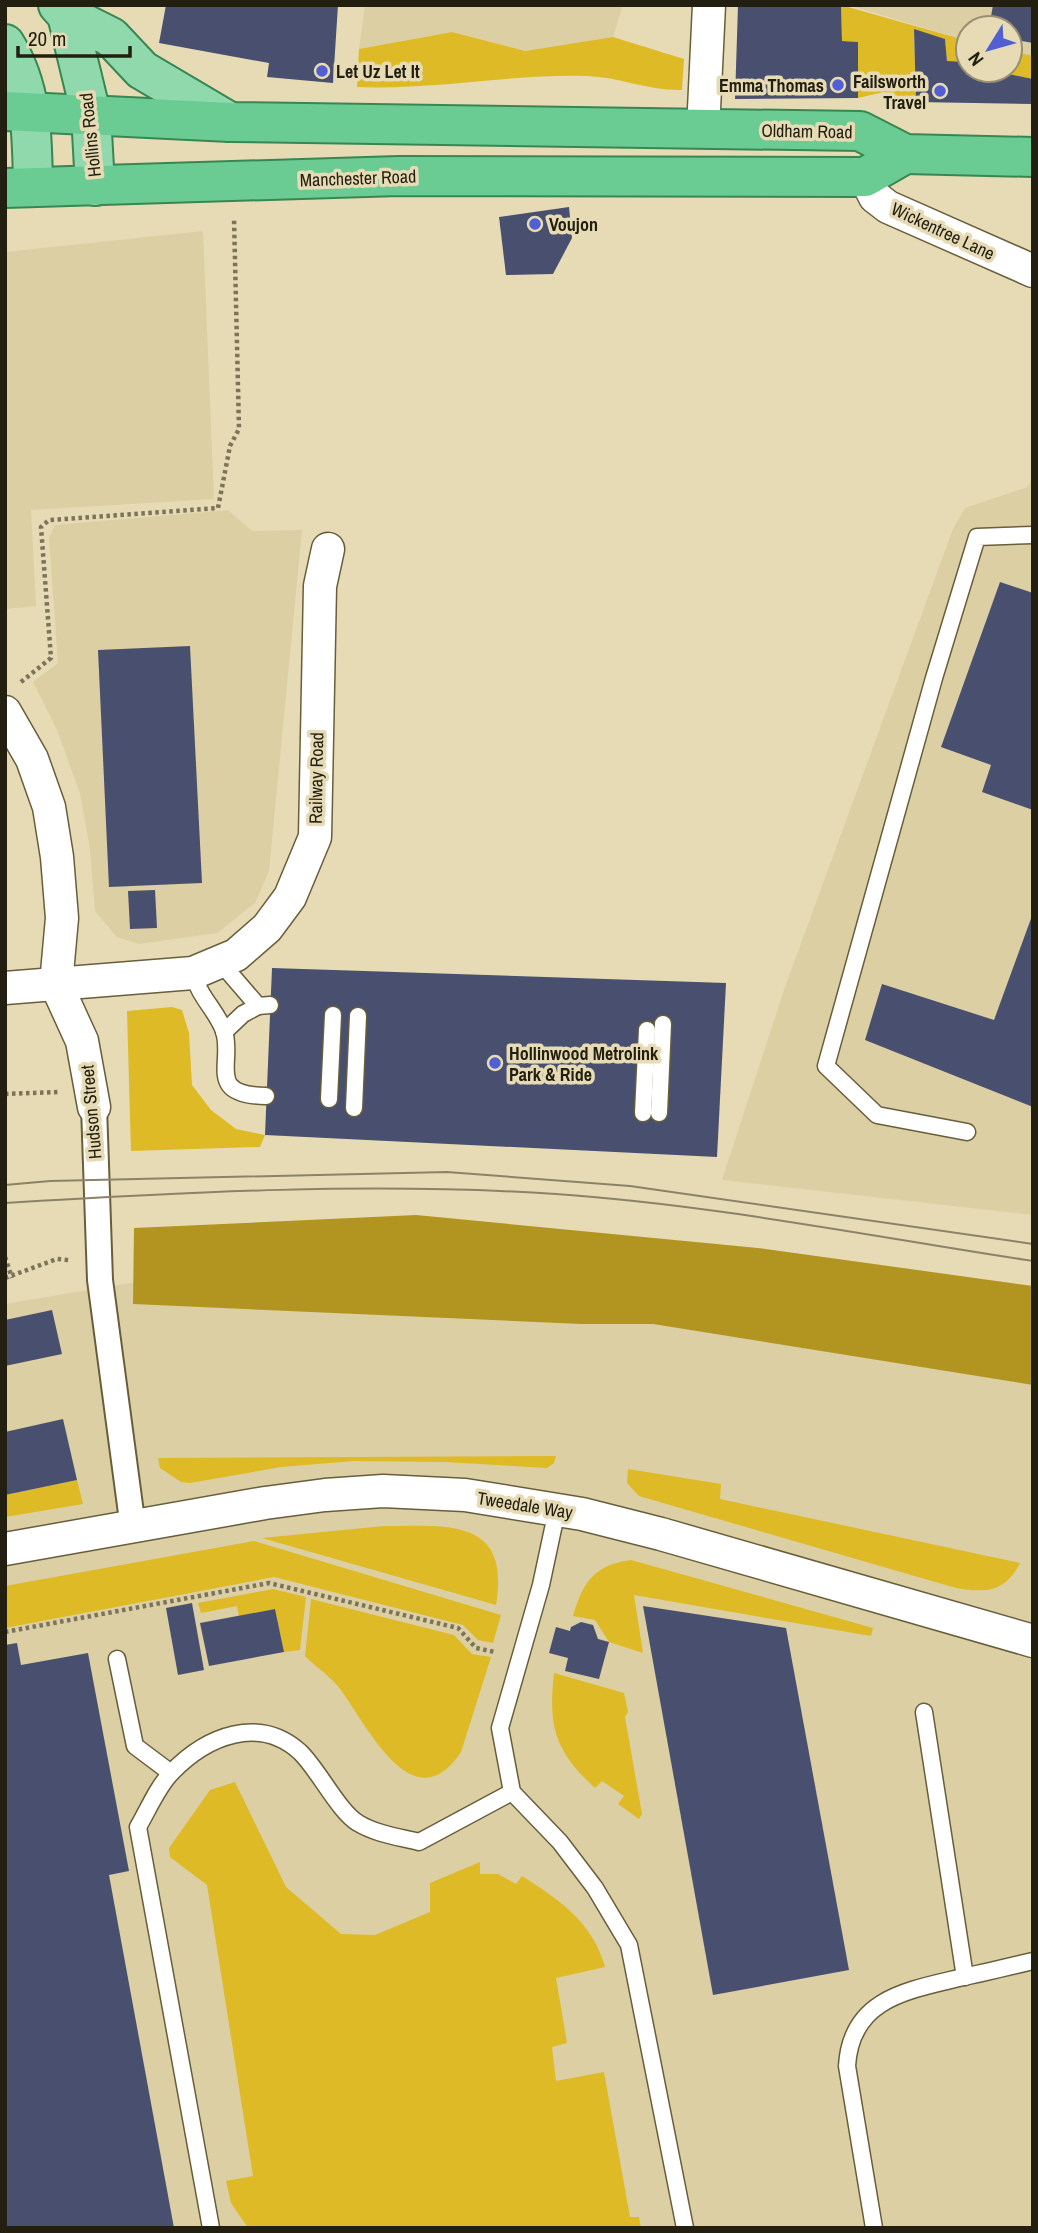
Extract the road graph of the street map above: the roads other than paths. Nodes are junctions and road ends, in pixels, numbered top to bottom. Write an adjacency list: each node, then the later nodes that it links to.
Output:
1 (709, 5): 7 (street)
2 (63, 10): 5 (main road, Hollins Road); 6 (main road)
3 (5, 44): 4 (main road)
4 (18, 112): 5 (highway); 12 (main road)
5 (91, 114): 6 (highway); 11 (main road, Hollins Road)
6 (230, 122): 7 (highway)
7 (703, 130): 8 (highway, Oldham Road)
8 (905, 154): 9 (highway, Oldham Road); 10 (highway)
9 (1033, 158)
10 (865, 177): 11 (highway, Manchester Road); 13 (street, Wickentree Lane)
11 (95, 186): 12 (highway, Manchester Road)
12 (19, 187)
13 (1033, 271)
14 (1033, 535): 29 (lane)
15 (327, 549): 17 (street, Railway Road)
16 (5, 712): 18 (street, Hudson Street)
17 (207, 968): 18 (street, Railway Road); 24 (lane); 24 (lane)
18 (56, 984): 19 (street, Railway Road); 28 (street, Hudson Street)
19 (5, 988)
20 (354, 1013): 27 (lane)
21 (333, 1015): 26 (lane)
22 (666, 1027): 23 (lane)
23 (647, 1030)
24 (224, 1032): 25 (lane)
25 (266, 1096)
26 (329, 1099)
27 (350, 1104)
28 (94, 1107): 31 (street, Hudson Street)
29 (967, 1132)
30 (557, 1510): 31 (street, Tweedale Way); 33 (street, Tweedale Way); 37 (lane)
31 (132, 1528): 32 (street, Tweedale Way)
32 (5, 1549)
33 (1033, 1641)
34 (117, 1659): 36 (lane)
35 (923, 1712): 39 (lane)
36 (171, 1773): 37 (lane); 40 (lane)
37 (512, 1792): 41 (lane)
38 (1033, 1961): 39 (lane)
39 (965, 1977): 42 (lane)
40 (211, 2228)
41 (685, 2228)
42 (874, 2228)

